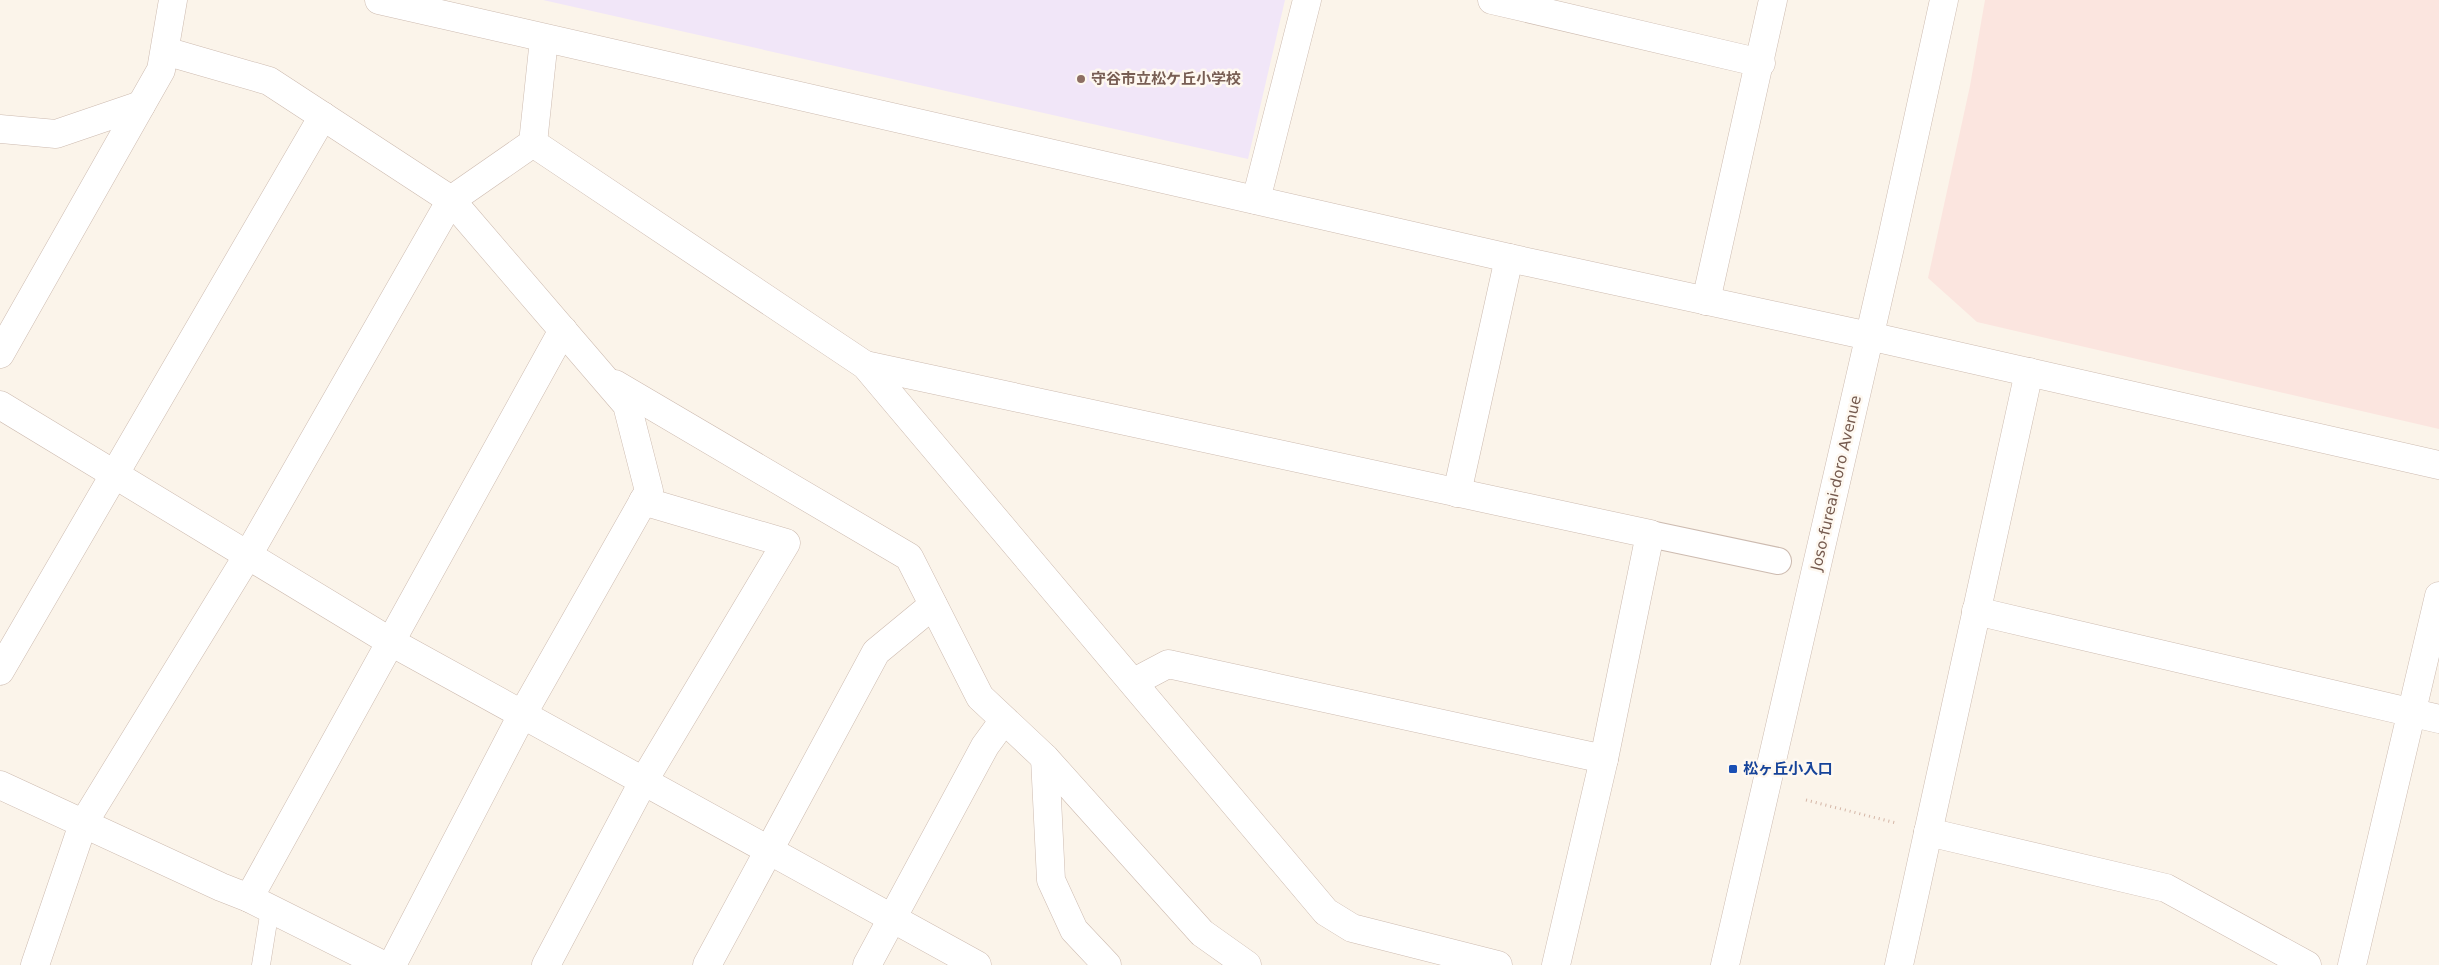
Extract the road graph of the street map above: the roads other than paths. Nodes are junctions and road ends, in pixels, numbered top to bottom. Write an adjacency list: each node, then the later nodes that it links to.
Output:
1 (173, 0): 9 (street)
2 (378, 0): 8 (street)
3 (1307, 0): 16 (street)
4 (1492, 0): 7 (street)
5 (1773, 0): 10 (street)
6 (1944, 0): 20 (street, Joso-fureai-doro Avenue)
7 (1533, 4): 10 (street)
8 (544, 39): 14 (street); 16 (street)
9 (165, 51): 11 (street); 12 (street)
10 (1761, 62): 18 (street)
11 (141, 105): 13 (street); 21 (street)
12 (322, 116): 15 (street); 27 (street)
13 (0, 129)
14 (533, 143): 15 (street); 22 (street)
15 (451, 200): 19 (street); 31 (street)
16 (1256, 200): 17 (street)
17 (1509, 258): 18 (street); 28 (street)
18 (1706, 300): 20 (street)
19 (563, 330): 24 (street); 36 (street)
20 (1869, 336): 23 (street); 64 (street, Joso-fureai-doro Avenue)
21 (0, 354)
22 (865, 365): 28 (street); 38 (street)
23 (2029, 372): 26 (street); 35 (street)
24 (603, 377): 29 (street); 34 (street)
25 (0, 405): 27 (street)
26 (2439, 465)
27 (114, 474): 31 (street); 37 (street)
28 (1457, 493): 30 (street)
29 (643, 501): 40 (street); 45 (street)
30 (1650, 534): 32 (street); 44 (street)
31 (248, 556): 36 (street); 47 (street)
32 (1778, 561)
33 (2439, 596): 39 (street)
34 (933, 605): 42 (street); 49 (street)
35 (1976, 611): 39 (street); 48 (street)
36 (391, 642): 40 (street); 50 (street)
37 (0, 671)
38 (1134, 682): 44 (street); 62 (street)
39 (2412, 713): 41 (street); 67 (street)
40 (522, 715): 45 (street); 55 (street)
41 (2439, 719)
42 (1004, 720): 43 (street); 51 (street)
43 (1045, 758): 60 (street); 61 (street)
44 (1604, 759): 63 (street)
45 (643, 782): 49 (street); 56 (street)
46 (0, 785): 47 (street)
47 (83, 824): 50 (street); 52 (street)
48 (1928, 832): 65 (street); 66 (street)
49 (769, 851): 51 (street); 57 (street)
50 (260, 903): 53 (lane); 54 (street)
51 (892, 918): 58 (street); 59 (street)
52 (34, 965)
53 (262, 965)
54 (383, 965)
55 (392, 965)
56 (546, 965)
57 (707, 965)
58 (867, 965)
59 (977, 965)
60 (1107, 965)
61 (1247, 965)
62 (1498, 965)
63 (1556, 965)
64 (1725, 965)
65 (1899, 965)
66 (2307, 965)
67 (2352, 965)

